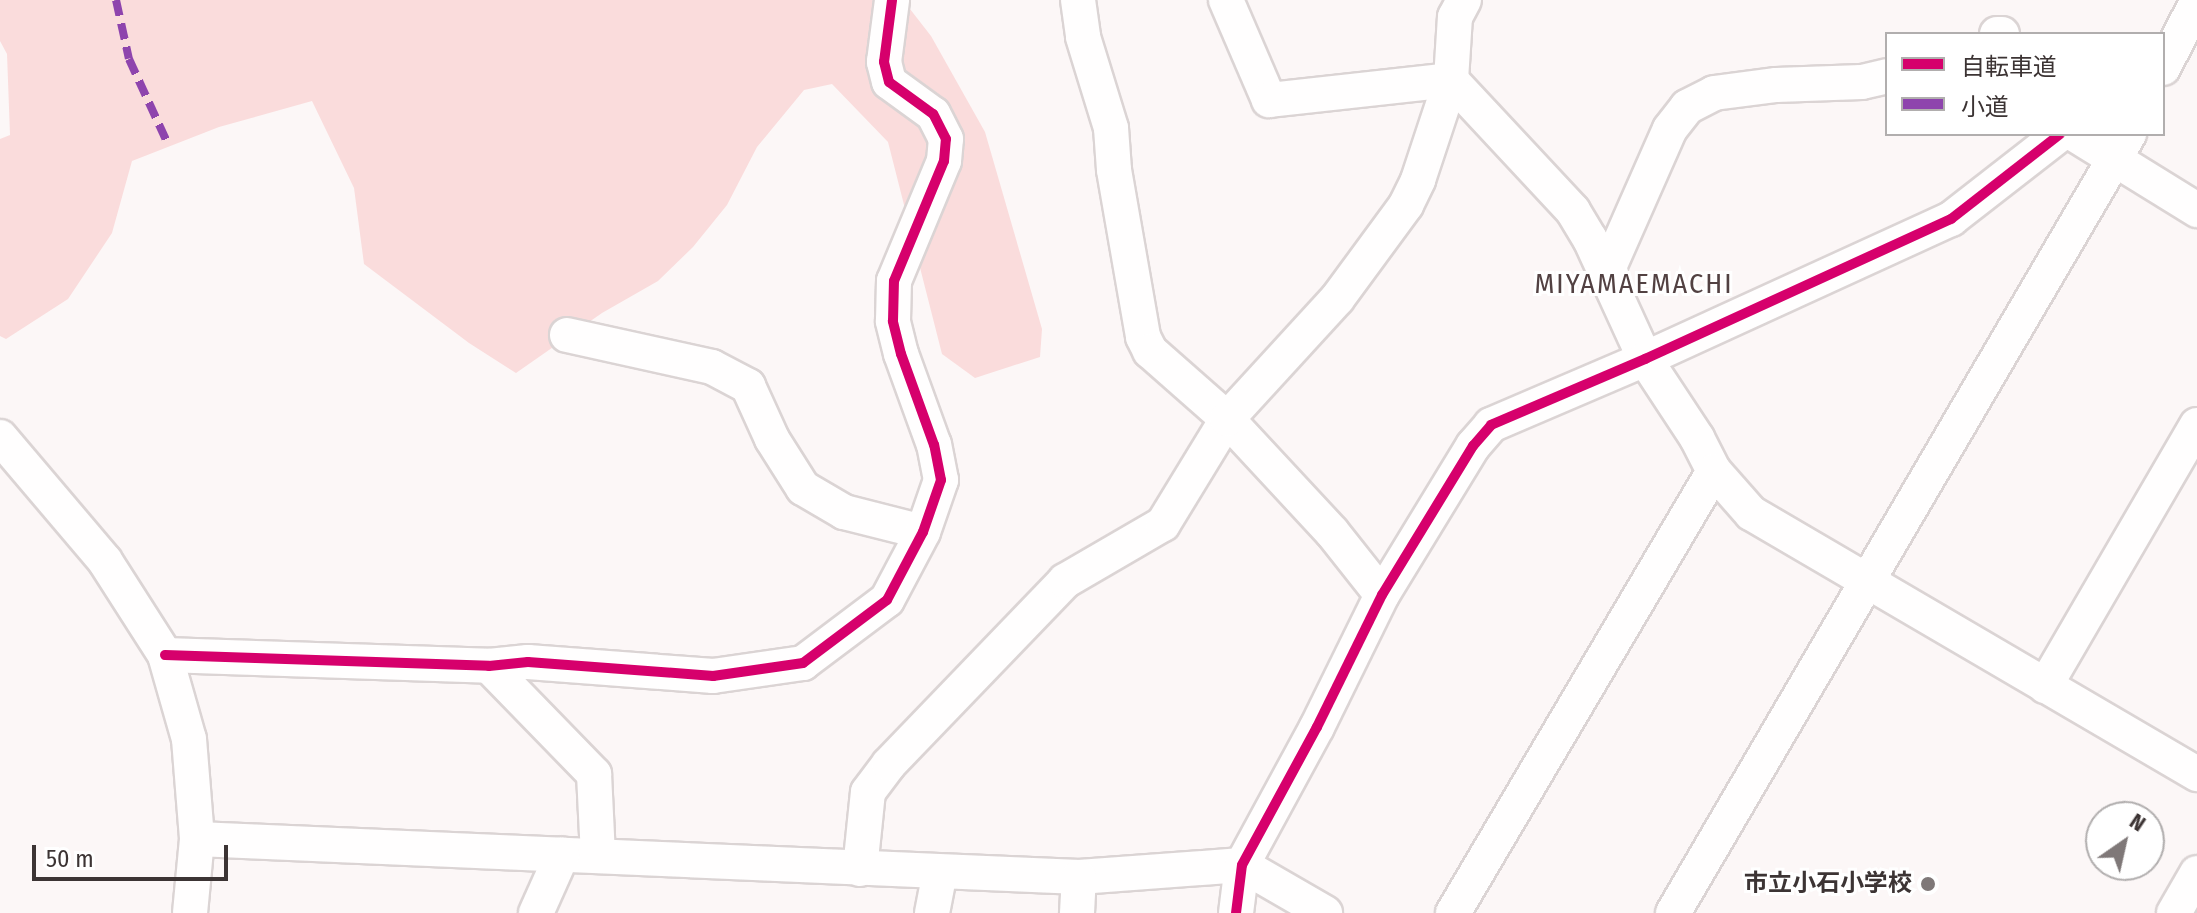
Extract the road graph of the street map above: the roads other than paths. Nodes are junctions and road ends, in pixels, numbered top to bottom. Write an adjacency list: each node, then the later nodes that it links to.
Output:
1 (892, 0): 20 (street)
2 (1078, 0): 16 (street)
3 (1226, 0): 8 (street)
4 (1464, 0): 8 (street)
5 (2197, 2): 6 (street)
6 (2165, 64)
7 (1885, 76): 13 (street)
8 (1451, 80): 13 (street); 16 (street)
9 (2057, 136): 15 (street)
10 (2081, 136): 11 (street)
11 (2122, 147): 12 (street); 21 (street)
12 (2197, 210)
13 (1606, 274): 15 (street)
14 (567, 335): 20 (street)
15 (1645, 359): 19 (street); 22 (street)
16 (1227, 419): 22 (street); 31 (street)
17 (2197, 425): 25 (street)
18 (0, 437): 23 (street)
19 (1714, 471): 21 (street); 41 (street)
20 (923, 532): 24 (street)
21 (1865, 579): 25 (street); 42 (street)
22 (1382, 595): 30 (street)
23 (165, 655): 24 (street); 27 (street)
24 (489, 666): 29 (street)
25 (2045, 686): 26 (street)
26 (2197, 774)
27 (197, 839): 28 (street); 35 (street)
28 (562, 855): 29 (street); 36 (street)
29 (598, 856): 31 (street)
30 (1242, 865): 34 (street); 39 (street); 40 (street)
31 (860, 869): 32 (street)
32 (940, 872): 34 (street); 37 (street)
33 (2197, 873): 43 (street)
34 (1079, 877): 38 (street)
35 (190, 913)
36 (536, 913)
37 (932, 913)
38 (1077, 913)
39 (1236, 913)
40 (1325, 913)
41 (1453, 913)
42 (1673, 913)
43 (2174, 913)

